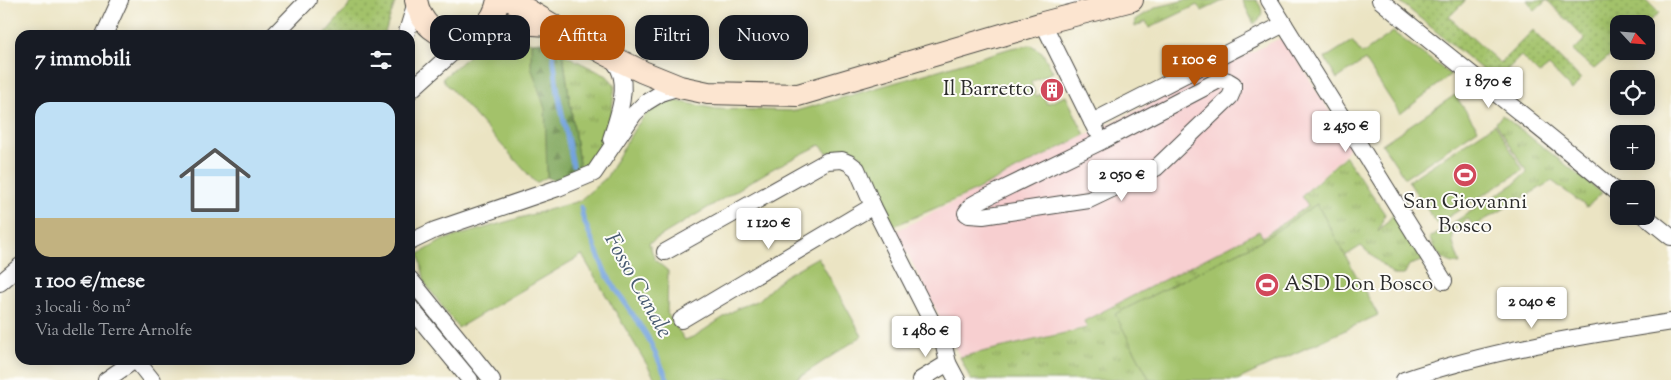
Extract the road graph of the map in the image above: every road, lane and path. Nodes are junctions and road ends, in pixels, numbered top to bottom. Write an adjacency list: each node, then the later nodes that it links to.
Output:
1 (120, 0): 16 (street)
2 (308, 0): 17 (street)
3 (498, 0): 10 (street)
4 (511, 0): 12 (street)
5 (536, 0): 11 (street)
6 (1132, 0): 13 (street)
7 (1269, 0): 14 (street)
8 (1380, 0): 27 (street)
9 (416, 1): 15 (street); 18 (street)
10 (494, 15)
11 (546, 15)
12 (540, 18)
13 (1043, 23): 23 (street); 24 (street)
14 (1284, 24): 24 (street); 34 (street)
15 (430, 28)
16 (106, 30)
17 (279, 30)
18 (407, 30)
19 (445, 60): 22 (street)
20 (612, 60): 26 (street)
21 (620, 60): 23 (street)
22 (415, 87)
23 (680, 87): 26 (street)
24 (1092, 122): 25 (street)
25 (1102, 141): 25 (street)
26 (605, 158): 31 (street)
27 (1610, 186)
28 (873, 206): 32 (street); 38 (street); 40 (street)
29 (1655, 224): 30 (street)
30 (1671, 237)
31 (415, 240)
32 (665, 252)
33 (15, 269): 35 (street)
34 (1444, 281)
35 (0, 283)
36 (415, 285): 46 (street)
37 (415, 313): 45 (street)
38 (681, 320)
39 (1671, 322): 49 (street)
40 (948, 363): 47 (street); 48 (street)
41 (128, 365): 43 (street)
42 (139, 365): 44 (street)
43 (106, 380)
44 (152, 380)
45 (470, 380)
46 (492, 380)
47 (920, 380)
48 (957, 380)
49 (1404, 380)

